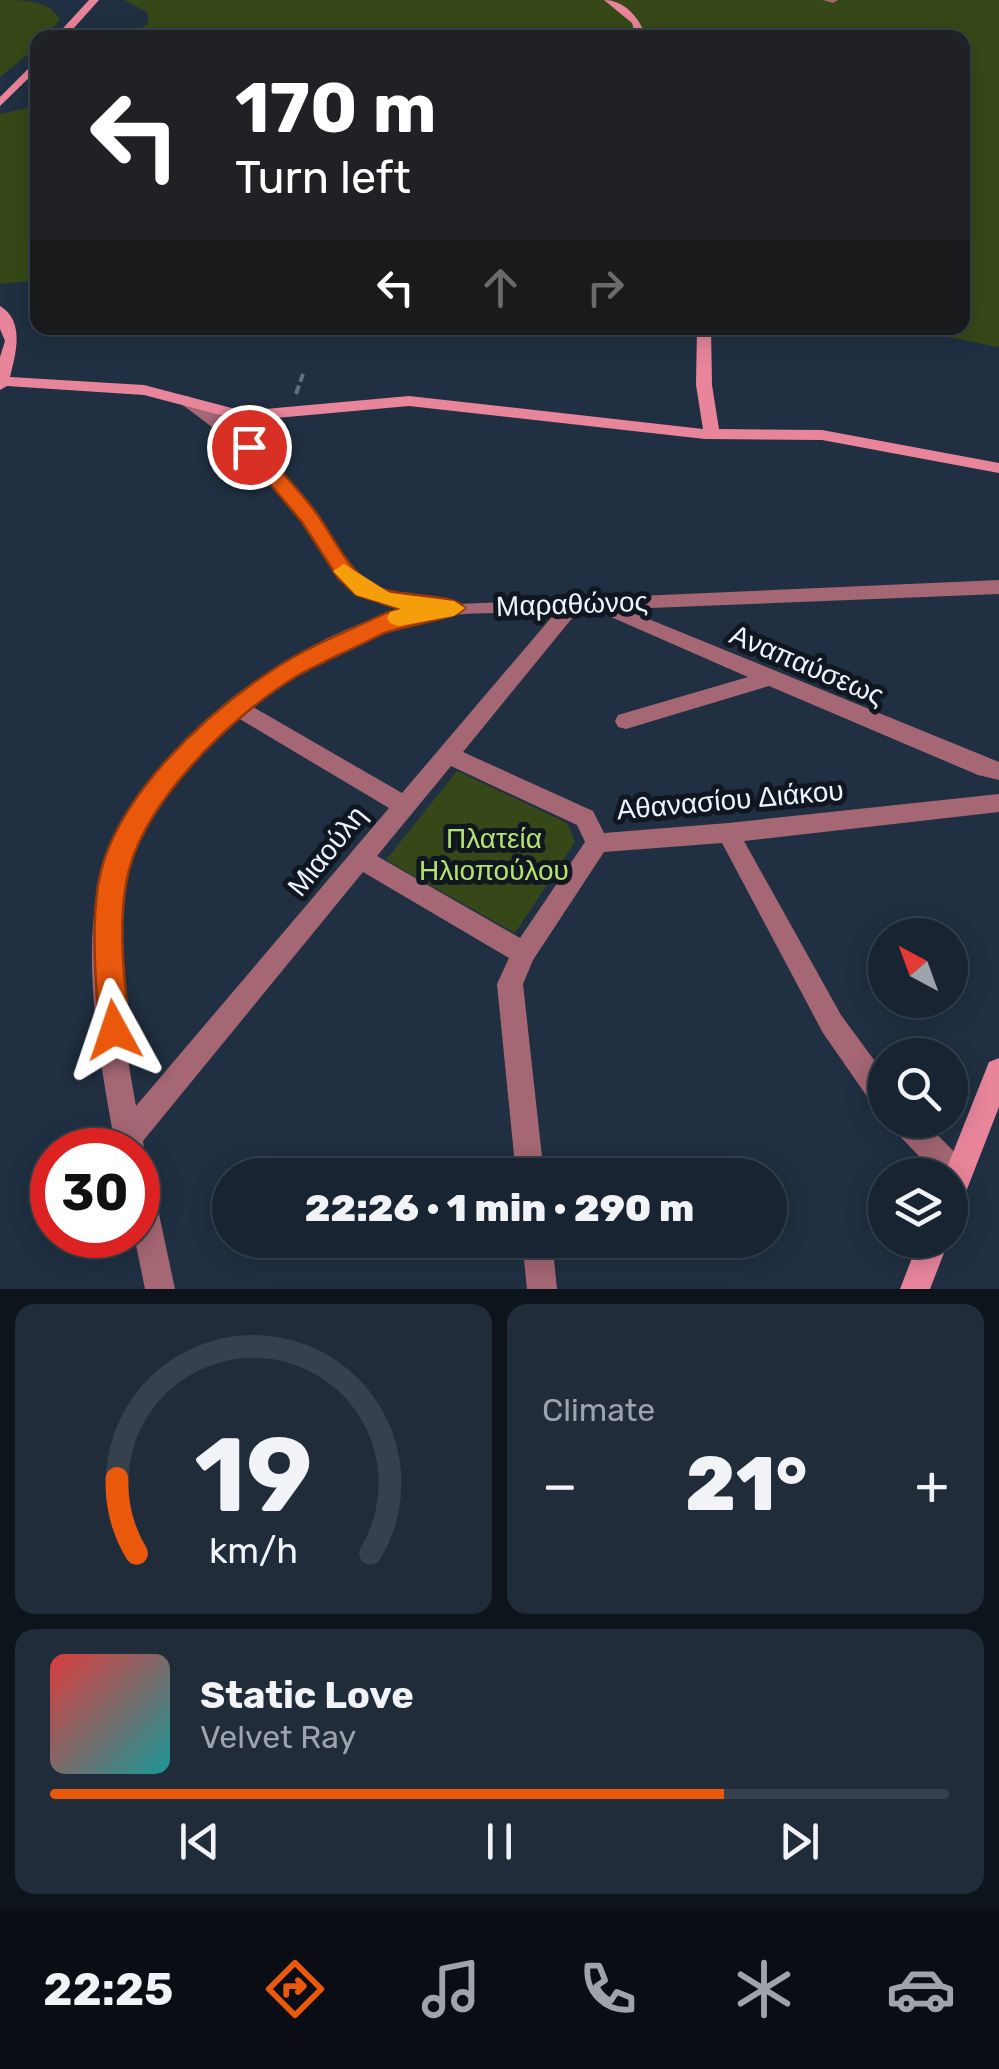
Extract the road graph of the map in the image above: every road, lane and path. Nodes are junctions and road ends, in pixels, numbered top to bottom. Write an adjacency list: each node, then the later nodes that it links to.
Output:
1 (94, 0): 3 (street)
2 (609, 0): 4 (street)
3 (67, 30)
4 (639, 30)
5 (30, 71): 6 (street)
6 (0, 103)
7 (0, 310): 9 (street)
8 (704, 335): 11 (street)
9 (0, 382): 10 (street)
10 (188, 401): 11 (street); 15 (street)
11 (712, 434): 12 (street)
12 (999, 468)
13 (999, 587): 14 (street, Μαραθώνος)
14 (584, 604): 15 (street, Μαραθώνος); 16 (street, Αναπαύσεως); 19 (street, Μιαούλη)
15 (454, 608): 17 (street, Μαραθώνος)
16 (768, 679): 18 (street); 20 (street, Αναπαύσεως)
17 (238, 708): 22 (street); 29 (street, Μαραθώνος)
18 (626, 720)
19 (447, 754): 22 (street, Μιαούλη); 24 (street)
20 (992, 770): 21 (street)
21 (996, 803): 23 (street, Αθανασίου Διάκου)
22 (403, 805): 25 (street, Μιαούλη)
23 (728, 833): 24 (street, Αθανασίου Διάκου); 27 (street)
24 (597, 842): 26 (street, Αθανασίου Διάκου)
25 (361, 859): 26 (street); 30 (street, Μιαούλη)
26 (524, 952): 32 (street, Αθανασίου Διάκου)
27 (868, 1074)
28 (997, 1085): 34 (street)
29 (127, 1128)
30 (142, 1128)
31 (918, 1138): 33 (street)
32 (528, 1158)
33 (933, 1158)
34 (966, 1158)
35 (153, 1258): 38 (street)
36 (539, 1258): 39 (street)
37 (927, 1258): 40 (street)
38 (160, 1289)
39 (542, 1289)
40 (916, 1289)

